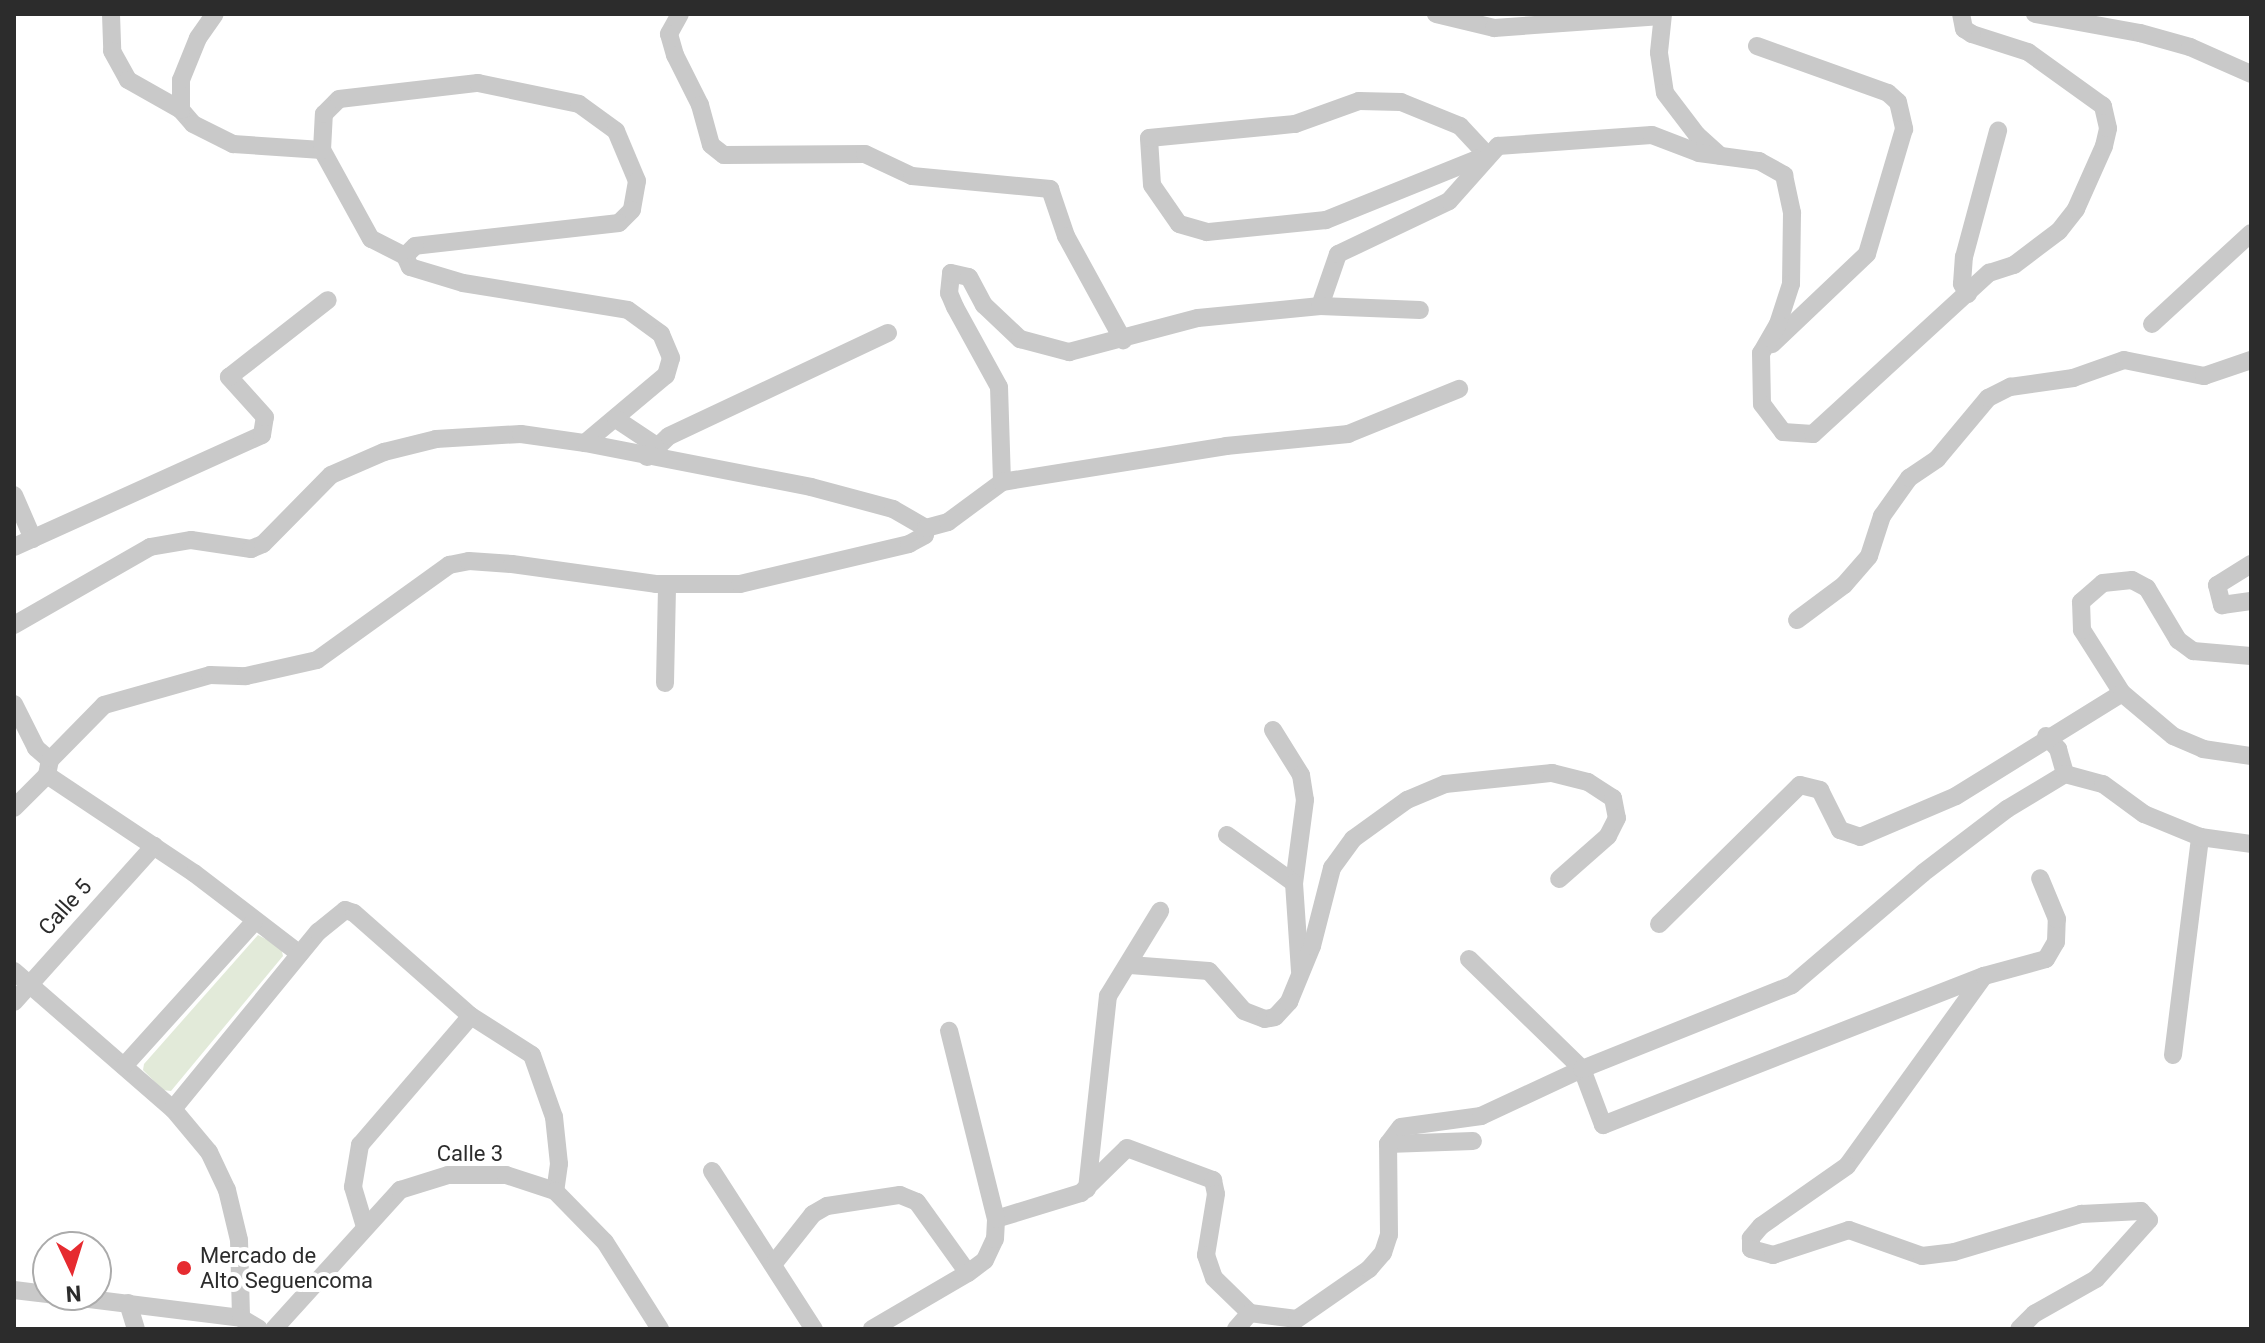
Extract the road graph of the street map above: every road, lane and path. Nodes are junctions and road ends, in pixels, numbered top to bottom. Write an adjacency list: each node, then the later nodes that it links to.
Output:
1 (111, 14): 10 (street)
2 (215, 14): 10 (street)
3 (680, 14): 23 (street)
4 (1436, 14): 7 (street)
5 (1961, 14): 17 (street)
6 (2035, 14): 9 (street)
7 (1663, 15): 14 (street)
8 (1757, 46): 24 (street)
9 (2251, 74)
10 (181, 110): 12 (street)
11 (1998, 131): 17 (street)
12 (322, 150): 16 (street); 16 (street)
13 (1487, 155): 13 (street); 14 (street); 19 (street)
14 (1720, 156): 24 (street)
15 (2251, 233): 21 (street)
16 (405, 256): 27 (street)
17 (1968, 294): 24 (street)
18 (328, 300): 33 (street)
19 (1320, 306): 20 (street); 23 (street)
20 (1420, 310)
21 (2152, 324)
22 (888, 333): 29 (street)
23 (1123, 340): 30 (street)
24 (1761, 353)
25 (2251, 360): 38 (street)
26 (1459, 389): 30 (street)
27 (616, 419): 28 (street); 29 (street)
28 (585, 443): 29 (street); 39 (street)
29 (651, 451): 32 (street)
30 (1002, 482): 32 (street)
31 (14, 495): 33 (street)
32 (926, 528): 36 (street)
33 (33, 539): 34 (street)
34 (14, 547)
35 (2251, 564): 37 (street)
36 (667, 585): 41 (street); 47 (street)
37 (2251, 601)
38 (1797, 620)
39 (14, 625)
40 (2251, 656): 42 (street)
41 (665, 683)
42 (2122, 693): 45 (street); 46 (street)
43 (14, 704): 47 (street)
44 (1273, 730): 56 (street)
45 (2046, 736): 48 (street); 59 (street)
46 (2251, 756)
47 (48, 768): 49 (street); 53 (street)
48 (2065, 774): 51 (street); 72 (street)
49 (14, 808)
50 (1227, 835): 56 (street)
51 (2200, 837): 52 (street); 70 (street)
52 (2251, 844)
53 (154, 846): 58 (street); 66 (street, Calle 5)
54 (2040, 878): 65 (street)
55 (1559, 879): 64 (street)
56 (1294, 883): 64 (street)
57 (1160, 911): 62 (street)
58 (254, 922): 60 (street); 71 (street)
59 (1659, 924)
60 (300, 954): 68 (street); 73 (street)
61 (1469, 959): 72 (street)
62 (1130, 965): 64 (street); 77 (street)
63 (14, 971): 66 (street)
64 (1301, 971)
65 (1984, 976): 72 (street); 94 (street)
66 (29, 984): 67 (street, Calle 5); 71 (street)
67 (14, 1002)
68 (471, 1016): 78 (street); 80 (street)
69 (949, 1031): 79 (street)
70 (2173, 1055)
71 (124, 1066): 73 (street)
72 (1582, 1069): 75 (street)
73 (173, 1109): 86 (street)
74 (1473, 1141): 75 (street)
75 (1388, 1144): 85 (street)
76 (712, 1171): 81 (street)
77 (1087, 1189): 79 (street); 85 (street)
78 (555, 1191): 80 (street, Calle 3); 90 (street, Calle 3)
79 (996, 1219): 82 (street)
80 (365, 1227): 89 (street, Calle 3)
81 (775, 1262): 82 (street); 91 (street)
82 (968, 1273): 92 (street)
83 (112, 1301): 84 (street)
84 (128, 1303): 86 (street); 87 (street)
85 (1250, 1313): 93 (street)
86 (241, 1318): 88 (street)
87 (136, 1329)
88 (259, 1329)
89 (274, 1329)
90 (660, 1329)
91 (814, 1329)
92 (872, 1329)
93 (1236, 1329)
94 (2019, 1329)

